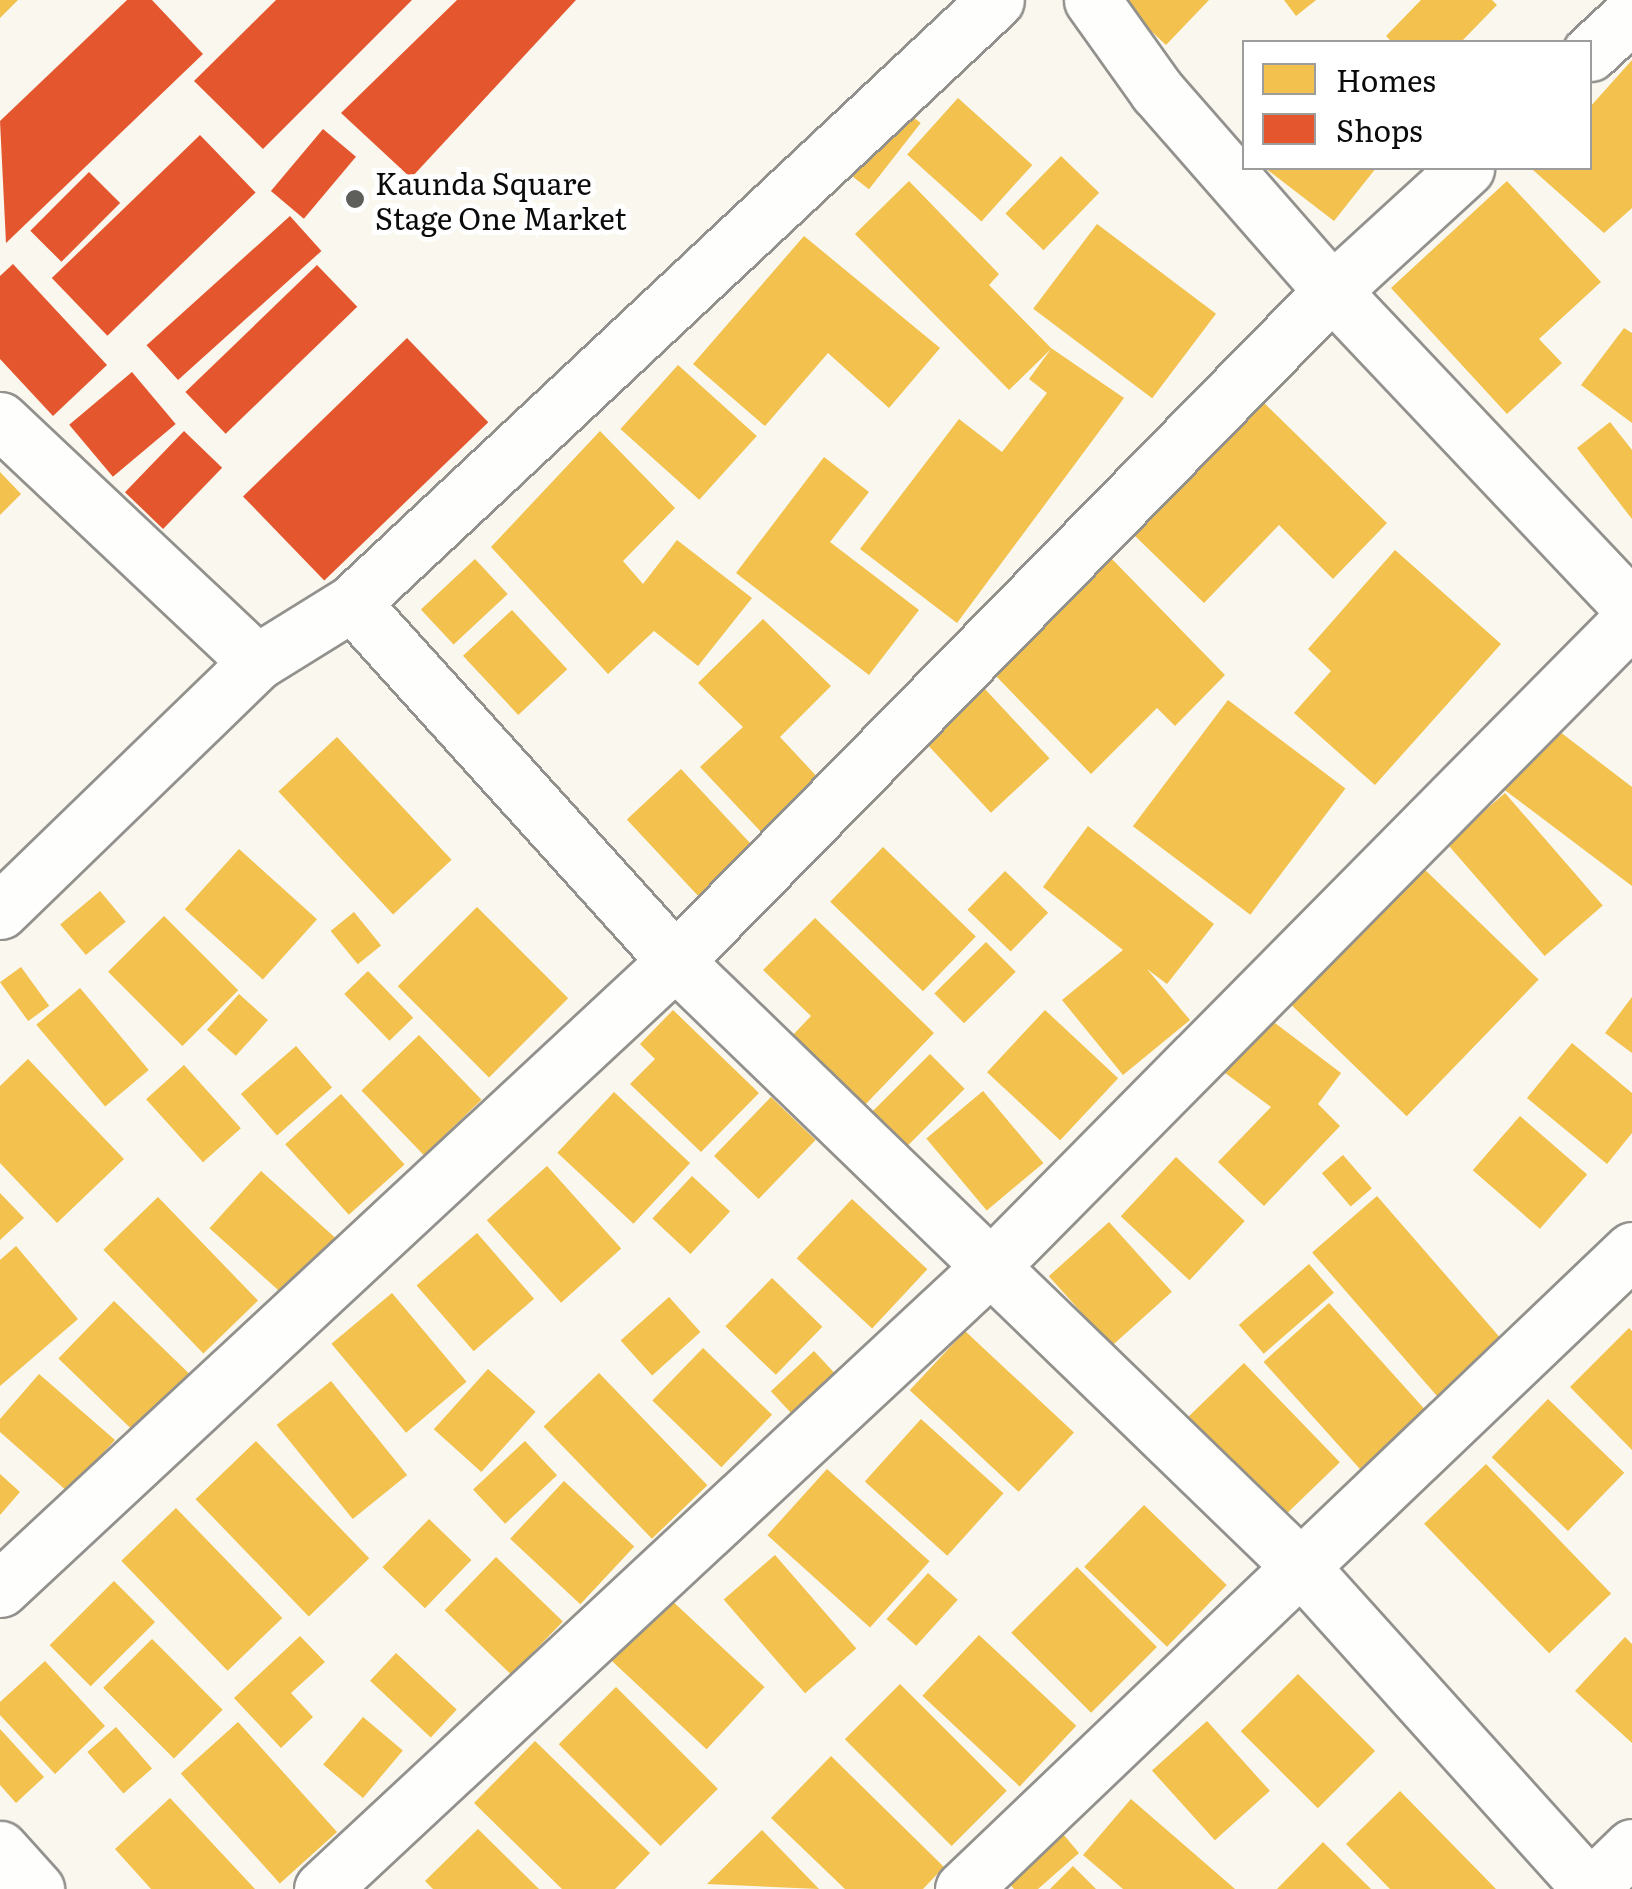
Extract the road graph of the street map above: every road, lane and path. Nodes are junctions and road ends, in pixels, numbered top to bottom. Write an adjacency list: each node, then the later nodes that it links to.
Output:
1 (996, 0): 8 (street)
2 (1092, 0): 6 (street)
3 (1632, 14): 4 (street)
4 (1592, 52)
5 (1464, 170): 6 (street)
6 (1332, 291): 9 (street); 13 (street)
7 (0, 420): 11 (street)
8 (352, 603): 11 (street); 13 (street)
9 (1632, 608)
10 (1632, 618): 15 (street)
11 (257, 662): 12 (street)
12 (0, 911)
13 (674, 961): 15 (street); 17 (street)
14 (1632, 1250): 16 (street)
15 (992, 1265): 16 (street); 21 (street)
16 (1302, 1568): 22 (street); 23 (street)
17 (0, 1589)
18 (1632, 1847): 23 (street)
19 (0, 1850): 20 (street)
20 (36, 1889)
21 (322, 1889)
22 (963, 1889)
23 (1590, 1889)

